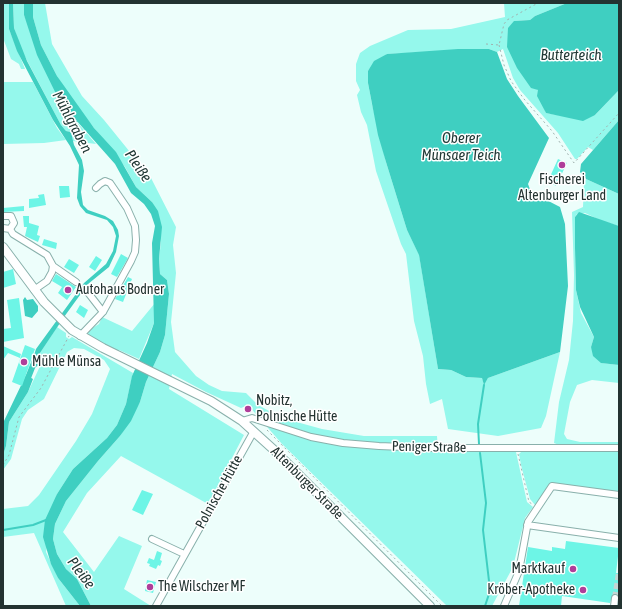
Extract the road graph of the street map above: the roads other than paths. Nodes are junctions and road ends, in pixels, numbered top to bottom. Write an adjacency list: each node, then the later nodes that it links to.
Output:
1 (96, 188): 9 (street)
2 (3, 216): 3 (street)
3 (6, 228): 5 (street)
4 (3, 246): 7 (main road, Altenburger Straße)
5 (53, 266): 6 (street); 7 (street)
6 (76, 282)
7 (34, 290): 10 (main road, Altenburger Straße)
8 (86, 290): 9 (street)
9 (103, 312): 10 (street)
10 (80, 336): 11 (main road, Altenburger Straße)
11 (242, 421): 12 (main road, Altenburger Straße); 13 (street, Peniger Straße)
12 (254, 431): 18 (street, Polnische Hütte); 21 (main road, Altenburger Straße)
13 (619, 448)
14 (619, 495): 15 (street)
15 (527, 525): 16 (street); 22 (street)
16 (619, 538)
17 (152, 539): 18 (street)
18 (184, 554): 20 (street, Polnische Hütte)
19 (615, 598): 23 (street)
20 (156, 606)
21 (430, 606)
22 (504, 606)
23 (614, 606)

